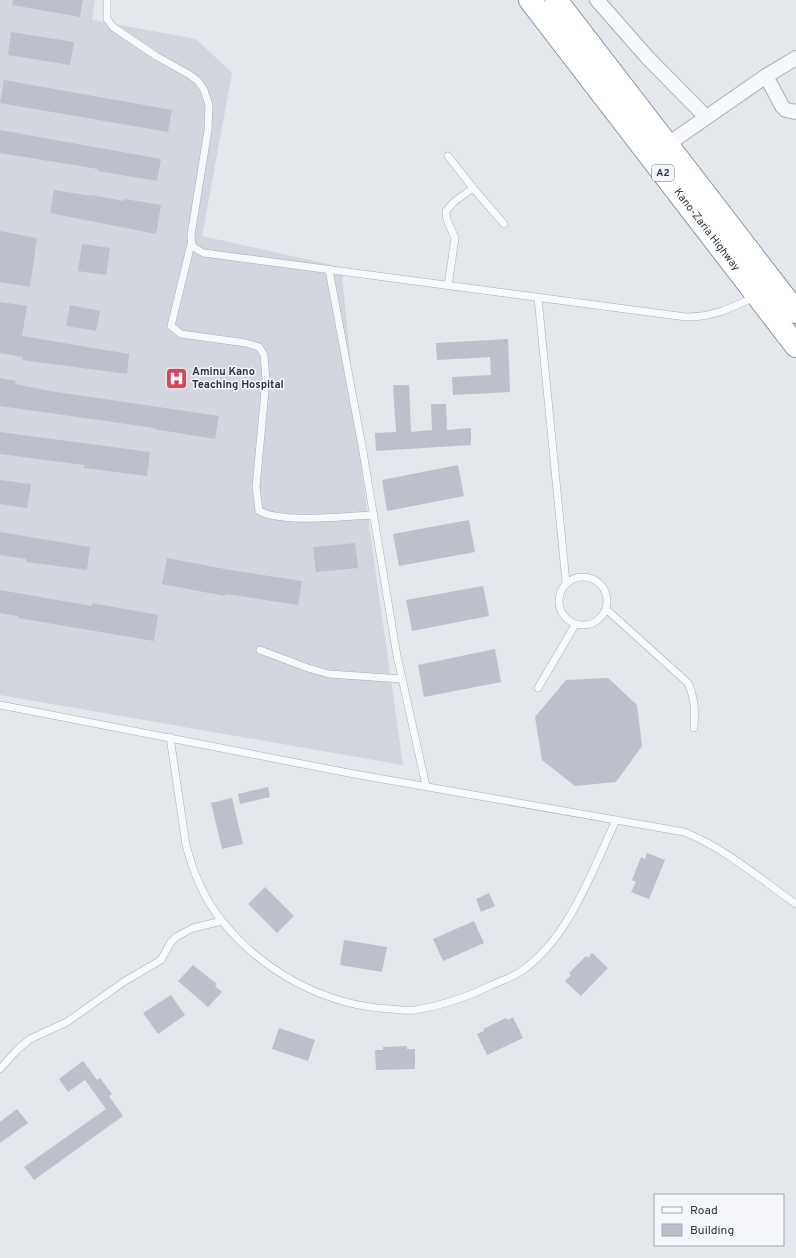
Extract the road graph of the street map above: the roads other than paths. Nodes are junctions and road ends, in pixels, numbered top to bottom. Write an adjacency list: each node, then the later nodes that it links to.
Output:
1 (107, 0): 13 (lane)
2 (530, 0): 16 (highway, Kano-Zaria Highway / A2)
3 (556, 0): 9 (highway, Kano-Zaria Highway / A2)
4 (597, 0): 8 (street)
5 (796, 58): 6 (street)
6 (766, 76): 7 (street); 8 (street)
7 (796, 112)
8 (706, 117): 9 (street)
9 (668, 144): 18 (highway, Kano-Zaria Highway / A2)
10 (448, 156): 11 (lane)
11 (473, 188): 12 (lane); 15 (lane)
12 (504, 224)
13 (191, 244): 14 (lane); 20 (lane)
14 (329, 270): 15 (lane); 20 (lane)
15 (448, 286): 17 (lane)
16 (757, 296): 17 (lane); 19 (highway, Kano-Zaria Highway / A2)
17 (538, 298): 21 (lane)
18 (796, 312)
19 (796, 346)
20 (374, 515): 25 (lane)
21 (566, 582): 22 (lane); 23 (lane)
22 (606, 609): 23 (lane); 28 (lane)
23 (575, 625): 26 (lane)
24 (260, 650): 25 (lane)
25 (402, 678): 30 (lane)
26 (538, 688)
27 (0, 705): 29 (lane)
28 (694, 728)
29 (170, 737): 30 (lane); 33 (lane)
30 (426, 786): 31 (lane)
31 (616, 820): 32 (lane); 33 (lane)
32 (796, 904)
33 (222, 921): 34 (lane)
34 (0, 1069)

